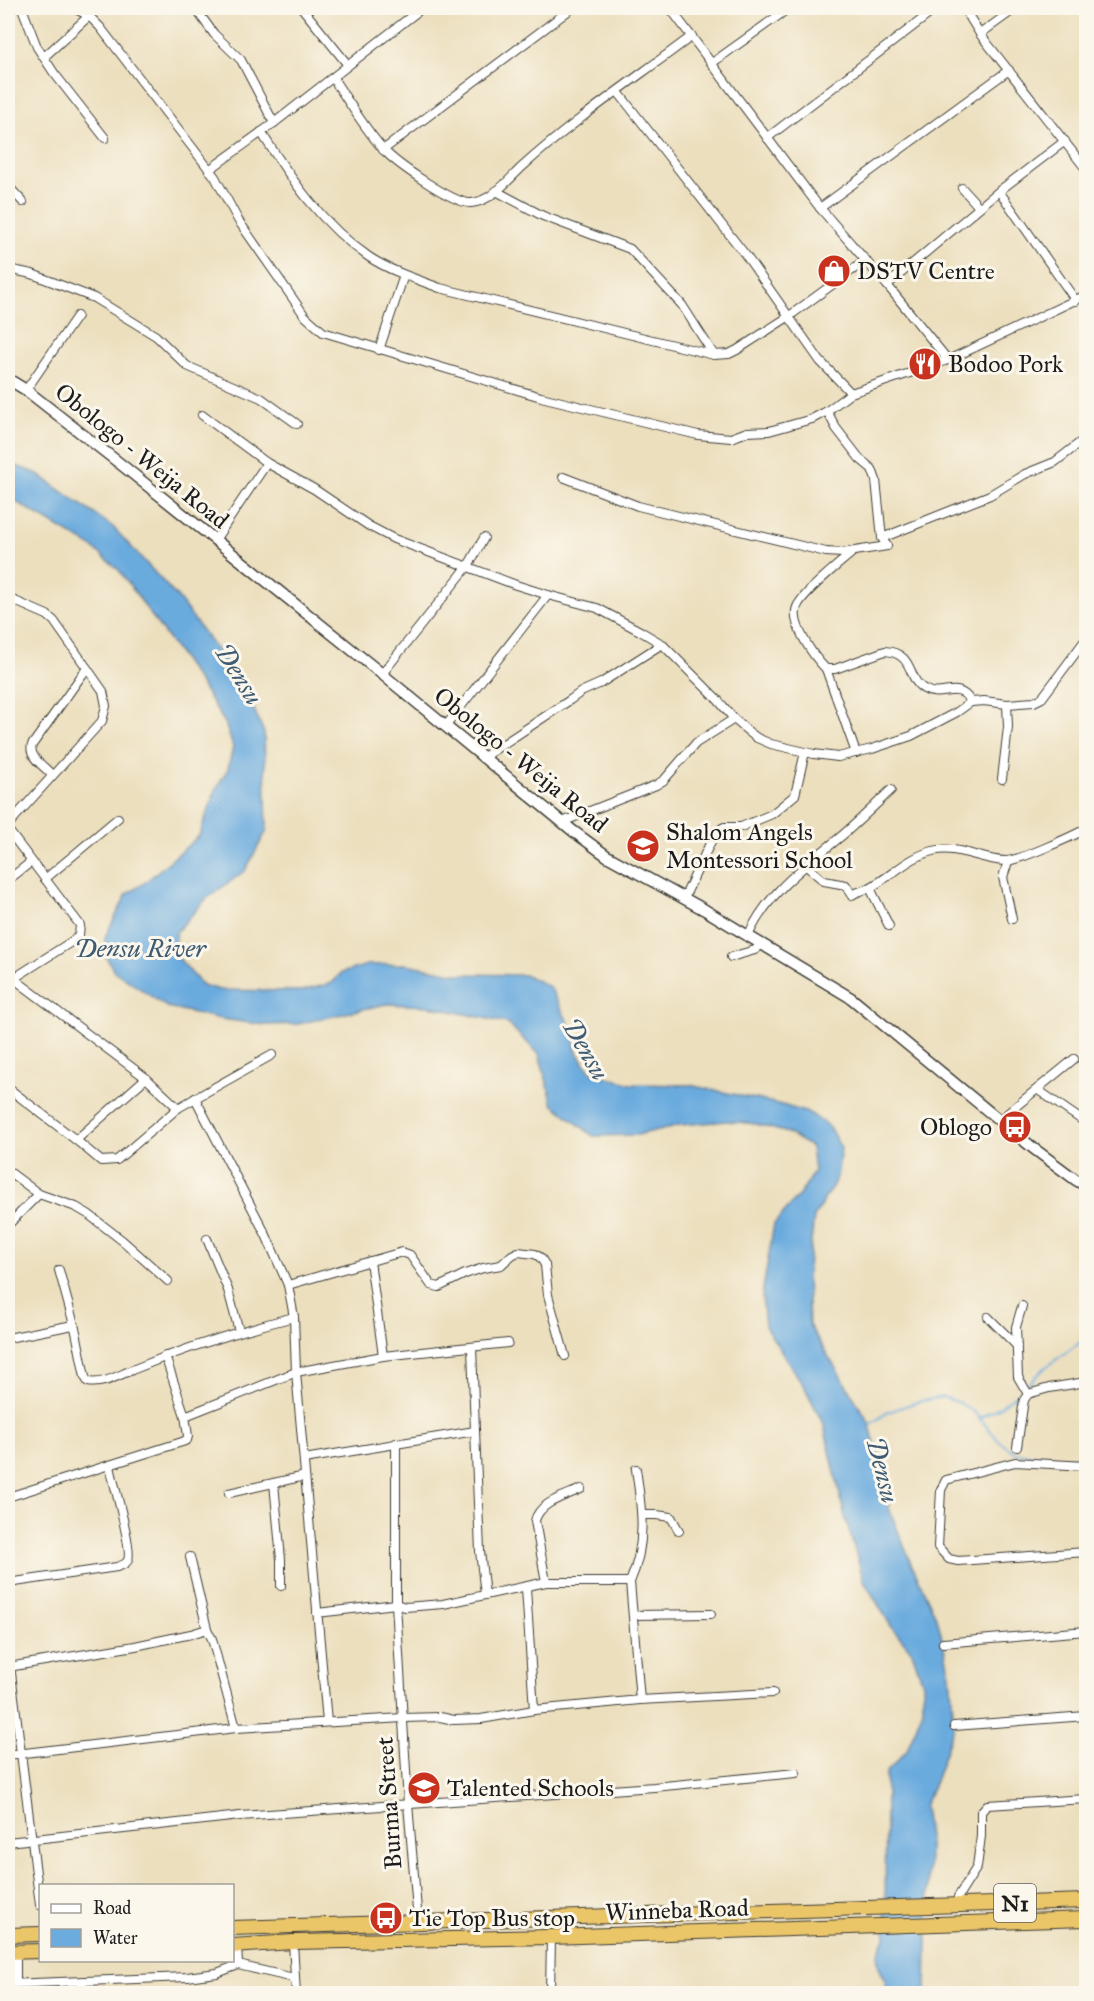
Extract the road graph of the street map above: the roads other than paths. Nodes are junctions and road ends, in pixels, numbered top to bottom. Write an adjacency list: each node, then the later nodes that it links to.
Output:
1 (22, 8): 15 (street)
2 (74, 8): 12 (street)
3 (195, 8): 21 (street)
4 (302, 8): 17 (street)
5 (422, 8): 17 (street)
6 (572, 8): 26 (street)
7 (670, 8): 14 (street)
8 (789, 8): 16 (street)
9 (937, 8): 24 (street)
10 (964, 8): 13 (street)
11 (1016, 8): 13 (street)
12 (89, 16): 15 (street); 28 (street)
13 (980, 34): 18 (street)
14 (692, 36): 16 (street); 20 (street)
15 (44, 57): 23 (street)
16 (712, 63): 24 (street)
17 (348, 65): 19 (street)
18 (1009, 70): 25 (street); 35 (street)
19 (333, 78): 21 (street); 26 (street)
20 (618, 92): 31 (street); 43 (street)
21 (274, 123): 22 (street)
22 (261, 132): 28 (street); 38 (street)
23 (105, 138)
24 (767, 138): 35 (street)
25 (1065, 141): 27 (street); 32 (street)
26 (383, 150): 31 (street)
27 (1086, 169)
28 (209, 170): 44 (street)
29 (8, 186): 33 (street)
30 (962, 188): 34 (street)
31 (496, 190): 45 (street)
32 (999, 191): 34 (street); 41 (street)
33 (22, 202)
34 (979, 207): 39 (street)
35 (820, 208): 36 (street)
36 (866, 260): 39 (street); 43 (street)
37 (8, 269): 52 (street)
38 (404, 275): 44 (street); 45 (street)
39 (887, 285): 46 (street)
40 (1086, 295): 41 (street)
41 (1076, 301): 46 (street)
42 (77, 316): 48 (street)
43 (788, 317): 45 (street); 49 (street)
44 (379, 350): 50 (street)
45 (714, 355)
46 (948, 360): 49 (street)
47 (8, 379): 48 (street, Obologo - Weija Road)
48 (26, 390): 58 (street, Obologo - Weija Road)
49 (851, 393): 50 (street)
50 (827, 411): 57 (street)
51 (202, 415): 54 (street)
52 (297, 424)
53 (1086, 438): 57 (street)
54 (267, 463): 58 (street); 60 (street)
55 (563, 477): 59 (street)
56 (484, 538): 60 (street)
57 (882, 538): 59 (street)
58 (215, 540): 67 (street, Obologo - Weija Road)
59 (856, 550): 66 (street)
60 (468, 566): 61 (street); 67 (street)
61 (548, 595): 64 (street); 71 (street)
62 (8, 598): 65 (street)
63 (1086, 639): 69 (street)
64 (662, 644): 70 (street); 74 (street)
65 (87, 668): 75 (street); 75 (street)
66 (826, 669): 68 (street); 73 (street)
67 (382, 675): 71 (street, Obologo - Weija Road)
68 (971, 702): 69 (street); 73 (street)
69 (1007, 704): 76 (street)
70 (734, 719): 72 (street); 79 (street)
71 (445, 728): 74 (street, Obologo - Weija Road)
72 (805, 752): 73 (street); 89 (street)
73 (856, 753)
74 (482, 758): 79 (street, Obologo - Weija Road)
75 (52, 775): 80 (street)
76 (1002, 779)
77 (891, 790): 85 (street)
78 (118, 818): 87 (street)
79 (562, 822): 89 (street, Obologo - Weija Road)
80 (8, 825)
81 (1086, 829): 84 (street)
82 (8, 830): 83 (street)
83 (31, 862): 86 (street); 87 (street)
84 (1008, 862): 88 (street); 90 (street)
85 (805, 865): 88 (street); 92 (street)
86 (8, 879)
87 (45, 879): 95 (street)
88 (870, 888): 91 (street)
89 (684, 898): 92 (street, Obologo - Weija Road)
90 (1012, 919)
91 (889, 926)
92 (748, 936): 93 (street, Obologo - Weija Road)
93 (762, 944): 94 (street); 103 (street, Obologo - Weija Road)
94 (731, 957)
95 (10, 980): 98 (street)
96 (272, 1055): 101 (street)
97 (1074, 1059): 100 (street)
98 (146, 1078): 102 (street); 105 (street)
99 (8, 1088): 105 (street)
100 (1038, 1090): 103 (street); 104 (street)
101 (195, 1098): 102 (street); 114 (street)
102 (178, 1108): 105 (street)
103 (1000, 1120): 107 (street, Obologo - Weija Road)
104 (1086, 1123)
105 (76, 1140)
106 (8, 1171): 108 (street)
107 (1086, 1186)
108 (39, 1194): 109 (street); 113 (street)
109 (8, 1225)
110 (207, 1239): 119 (street)
111 (370, 1261): 114 (street); 125 (street); 126 (street)
112 (59, 1270): 118 (street)
113 (168, 1281)
114 (288, 1285): 116 (street)
115 (1022, 1306): 122 (street)
116 (294, 1317): 119 (street); 127 (street)
117 (988, 1317): 122 (street)
118 (72, 1325): 120 (street); 124 (street)
119 (239, 1331): 124 (street)
120 (8, 1338)
121 (508, 1343): 123 (street)
122 (1017, 1346): 129 (street)
123 (472, 1347): 125 (street); 131 (street)
124 (165, 1356): 130 (street)
125 (383, 1356): 127 (street)
126 (565, 1356)
127 (296, 1372): 130 (street); 134 (street)
128 (1086, 1382): 129 (street)
129 (1028, 1394): 133 (street)
130 (185, 1416): 135 (street)
131 (475, 1431): 132 (street); 152 (street)
132 (396, 1443): 134 (street); 153 (street, Burma Street)
133 (1017, 1447)
134 (304, 1459): 138 (street)
135 (110, 1466): 142 (street); 149 (street)
136 (1086, 1466): 145 (street)
137 (636, 1469): 143 (street)
138 (305, 1476): 139 (street); 154 (street)
139 (274, 1483): 141 (street); 150 (street)
140 (581, 1489): 147 (street)
141 (229, 1492)
142 (8, 1497)
143 (643, 1515): 144 (street); 148 (street)
144 (679, 1532)
145 (1086, 1552)
146 (190, 1557): 157 (street)
147 (546, 1582): 148 (street); 151 (street)
148 (630, 1582): 156 (street)
149 (8, 1583)
150 (280, 1586)
151 (526, 1588): 152 (street); 164 (street)
152 (485, 1594): 153 (street)
153 (396, 1604): 154 (street); 166 (street, Burma Street)
154 (317, 1613): 167 (street)
155 (711, 1614): 156 (street)
156 (634, 1615): 163 (street)
157 (207, 1629): 161 (street); 169 (street)
158 (1086, 1631): 159 (street)
159 (943, 1643)
160 (8, 1649): 161 (street)
161 (9, 1667): 170 (street)
162 (773, 1693): 163 (street)
163 (640, 1700): 164 (street)
164 (534, 1710): 166 (street)
165 (1086, 1716): 168 (street)
166 (403, 1718): 167 (street); 174 (street, Burma Street)
167 (327, 1722): 169 (street)
168 (954, 1726)
169 (236, 1728): 170 (street)
170 (21, 1753): 171 (street); 175 (street)
171 (8, 1755)
172 (796, 1773): 174 (street)
173 (1086, 1799): 178 (street)
174 (408, 1804): 175 (street); 181 (street, Burma Street)
175 (32, 1839): 176 (street); 177 (street)
176 (8, 1842)
177 (39, 1897)
178 (958, 1897)
179 (1086, 1901): 181 (highway, Winneba Road / N1)
180 (1086, 1919): 185 (highway, Winneba Road / N1)
181 (418, 1922): 182 (highway, Winneba Road / N1)
182 (238, 1927): 187 (highway)
183 (39, 1934): 184 (highway)
184 (8, 1935)
185 (551, 1937): 186 (highway, Winneba Road / N1); 194 (street)
186 (293, 1942): 187 (highway, Winneba Road / N1); 191 (street)
187 (234, 1943): 190 (street)
188 (39, 1951): 189 (highway)
189 (12, 1952): 192 (street)
190 (238, 1965): 191 (street); 192 (street)
191 (294, 1978): 193 (street)
192 (12, 1983)
193 (296, 1994)
194 (550, 1994)

